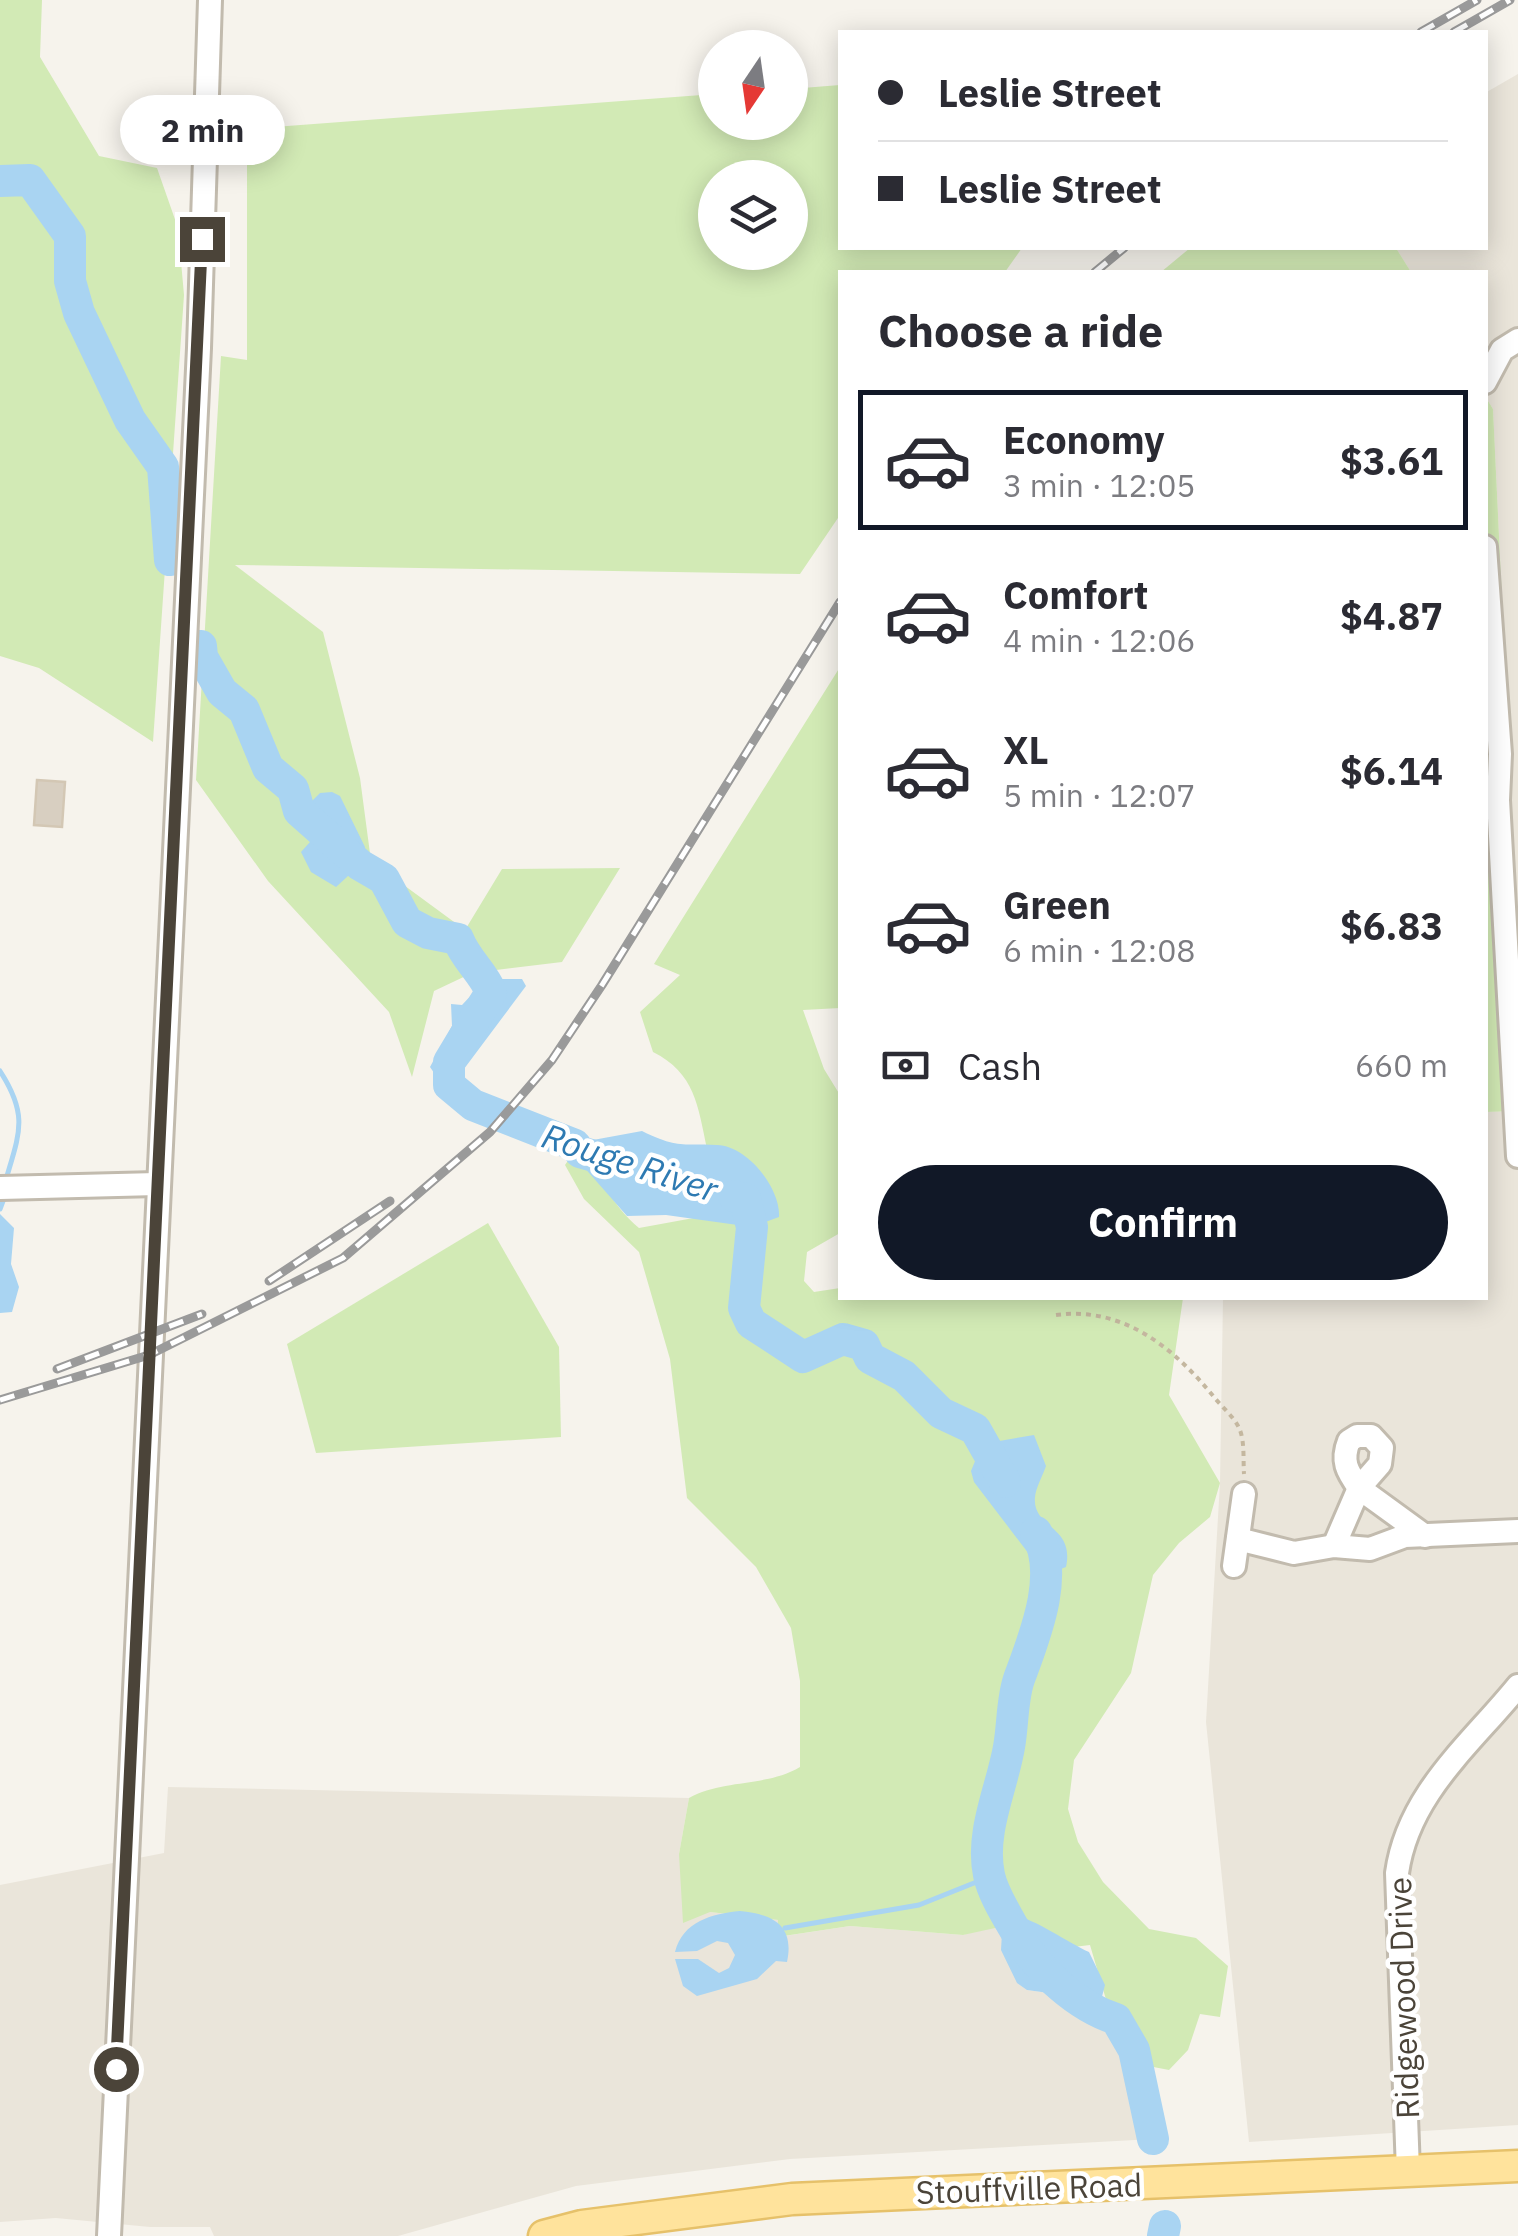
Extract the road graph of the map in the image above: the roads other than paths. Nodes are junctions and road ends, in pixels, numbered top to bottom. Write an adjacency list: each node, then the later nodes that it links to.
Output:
1 (210, 0): 7 (street)
2 (1518, 340): 3 (street)
3 (1488, 376)
4 (1488, 573): 5 (street)
5 (1509, 753): 6 (street)
6 (1518, 1156)
7 (157, 1184): 8 (street); 18 (street)
8 (0, 1188)
9 (1244, 1494): 12 (street)
10 (1518, 1530): 11 (street)
11 (1426, 1536): 13 (street); 13 (street)
12 (1238, 1538): 13 (street); 14 (street)
13 (1334, 1546)
14 (1234, 1566)
15 (1518, 1686): 17 (street, Ridgewood Drive)
16 (1518, 2166): 17 (main road, Stouffville Road)
17 (1408, 2171): 19 (main road, Stouffville Road)
18 (109, 2236)
19 (544, 2236)

